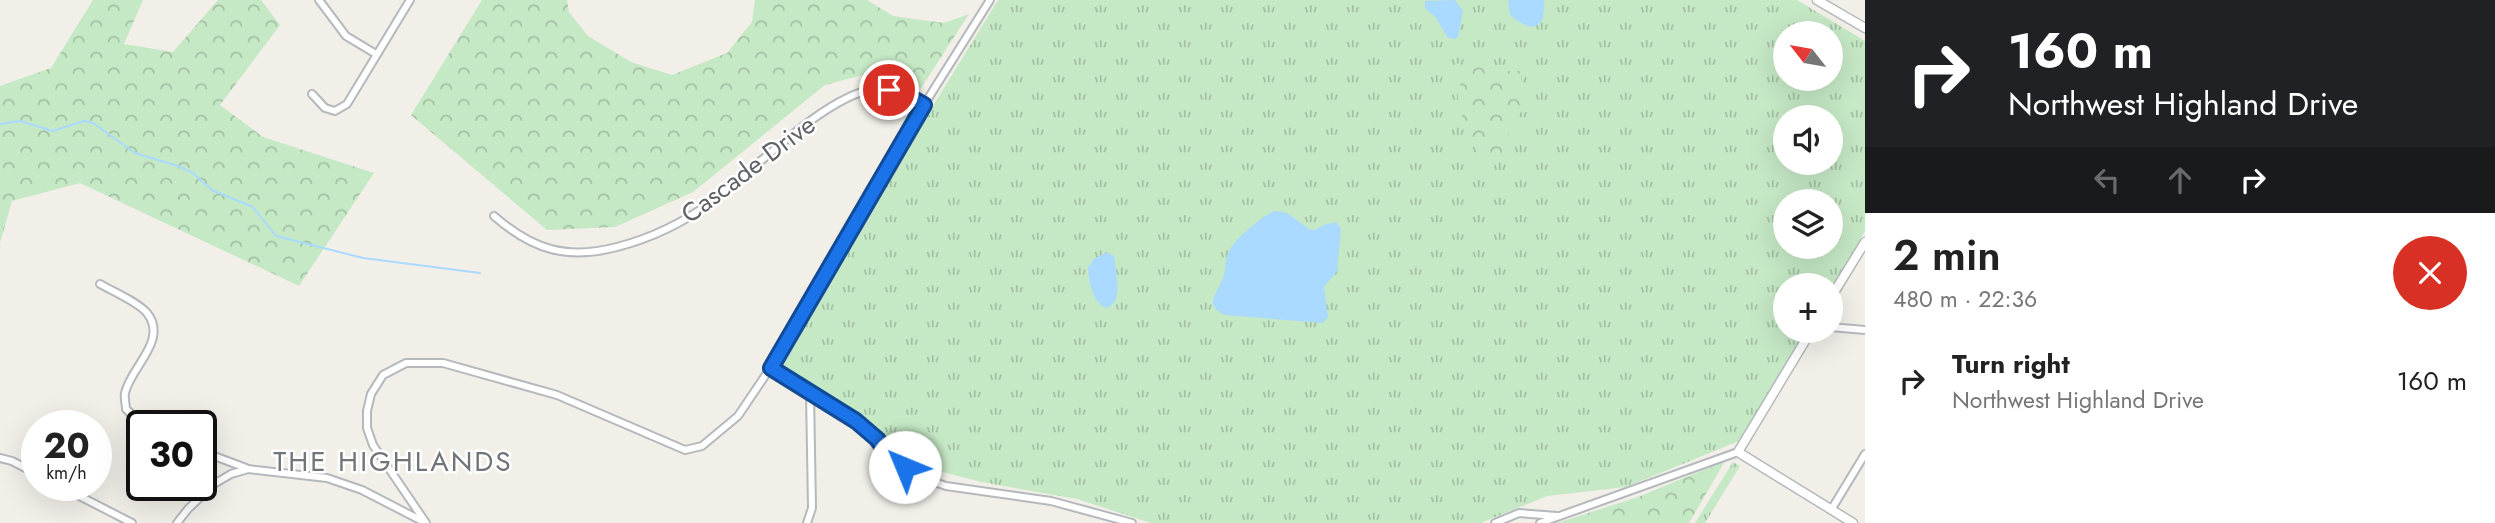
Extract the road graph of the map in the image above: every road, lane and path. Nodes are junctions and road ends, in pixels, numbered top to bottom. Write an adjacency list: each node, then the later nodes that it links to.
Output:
1 (319, 0): 8 (street)
2 (410, 0): 8 (street)
3 (990, 0): 10 (street)
4 (1817, 0): 5 (street)
5 (1848, 19): 6 (street); 7 (street)
6 (1865, 22)
7 (1865, 28)
8 (376, 54): 9 (street)
9 (312, 94)
10 (924, 105): 11 (street, Cascade Drive); 18 (street)
11 (494, 216)
12 (1865, 242): 13 (street)
13 (1843, 278)
14 (100, 284): 20 (street)
15 (1843, 328): 16 (street)
16 (1865, 330)
17 (1804, 343): 21 (street)
18 (771, 368): 19 (street); 32 (street)
19 (810, 393): 33 (street); 34 (street)
20 (126, 410)
21 (1738, 452): 28 (street); 29 (street)
22 (1865, 454): 28 (street)
23 (0, 458): 25 (street)
24 (217, 458): 26 (street)
25 (21, 466)
26 (248, 469): 31 (street); 32 (street)
27 (89, 501): 30 (street)
28 (1831, 510): 37 (street)
29 (1559, 517): 35 (street); 36 (street)
30 (132, 523)
31 (177, 523)
32 (426, 523)
33 (807, 523)
34 (1132, 523)
35 (1495, 523)
36 (1540, 523)
37 (1853, 523)

